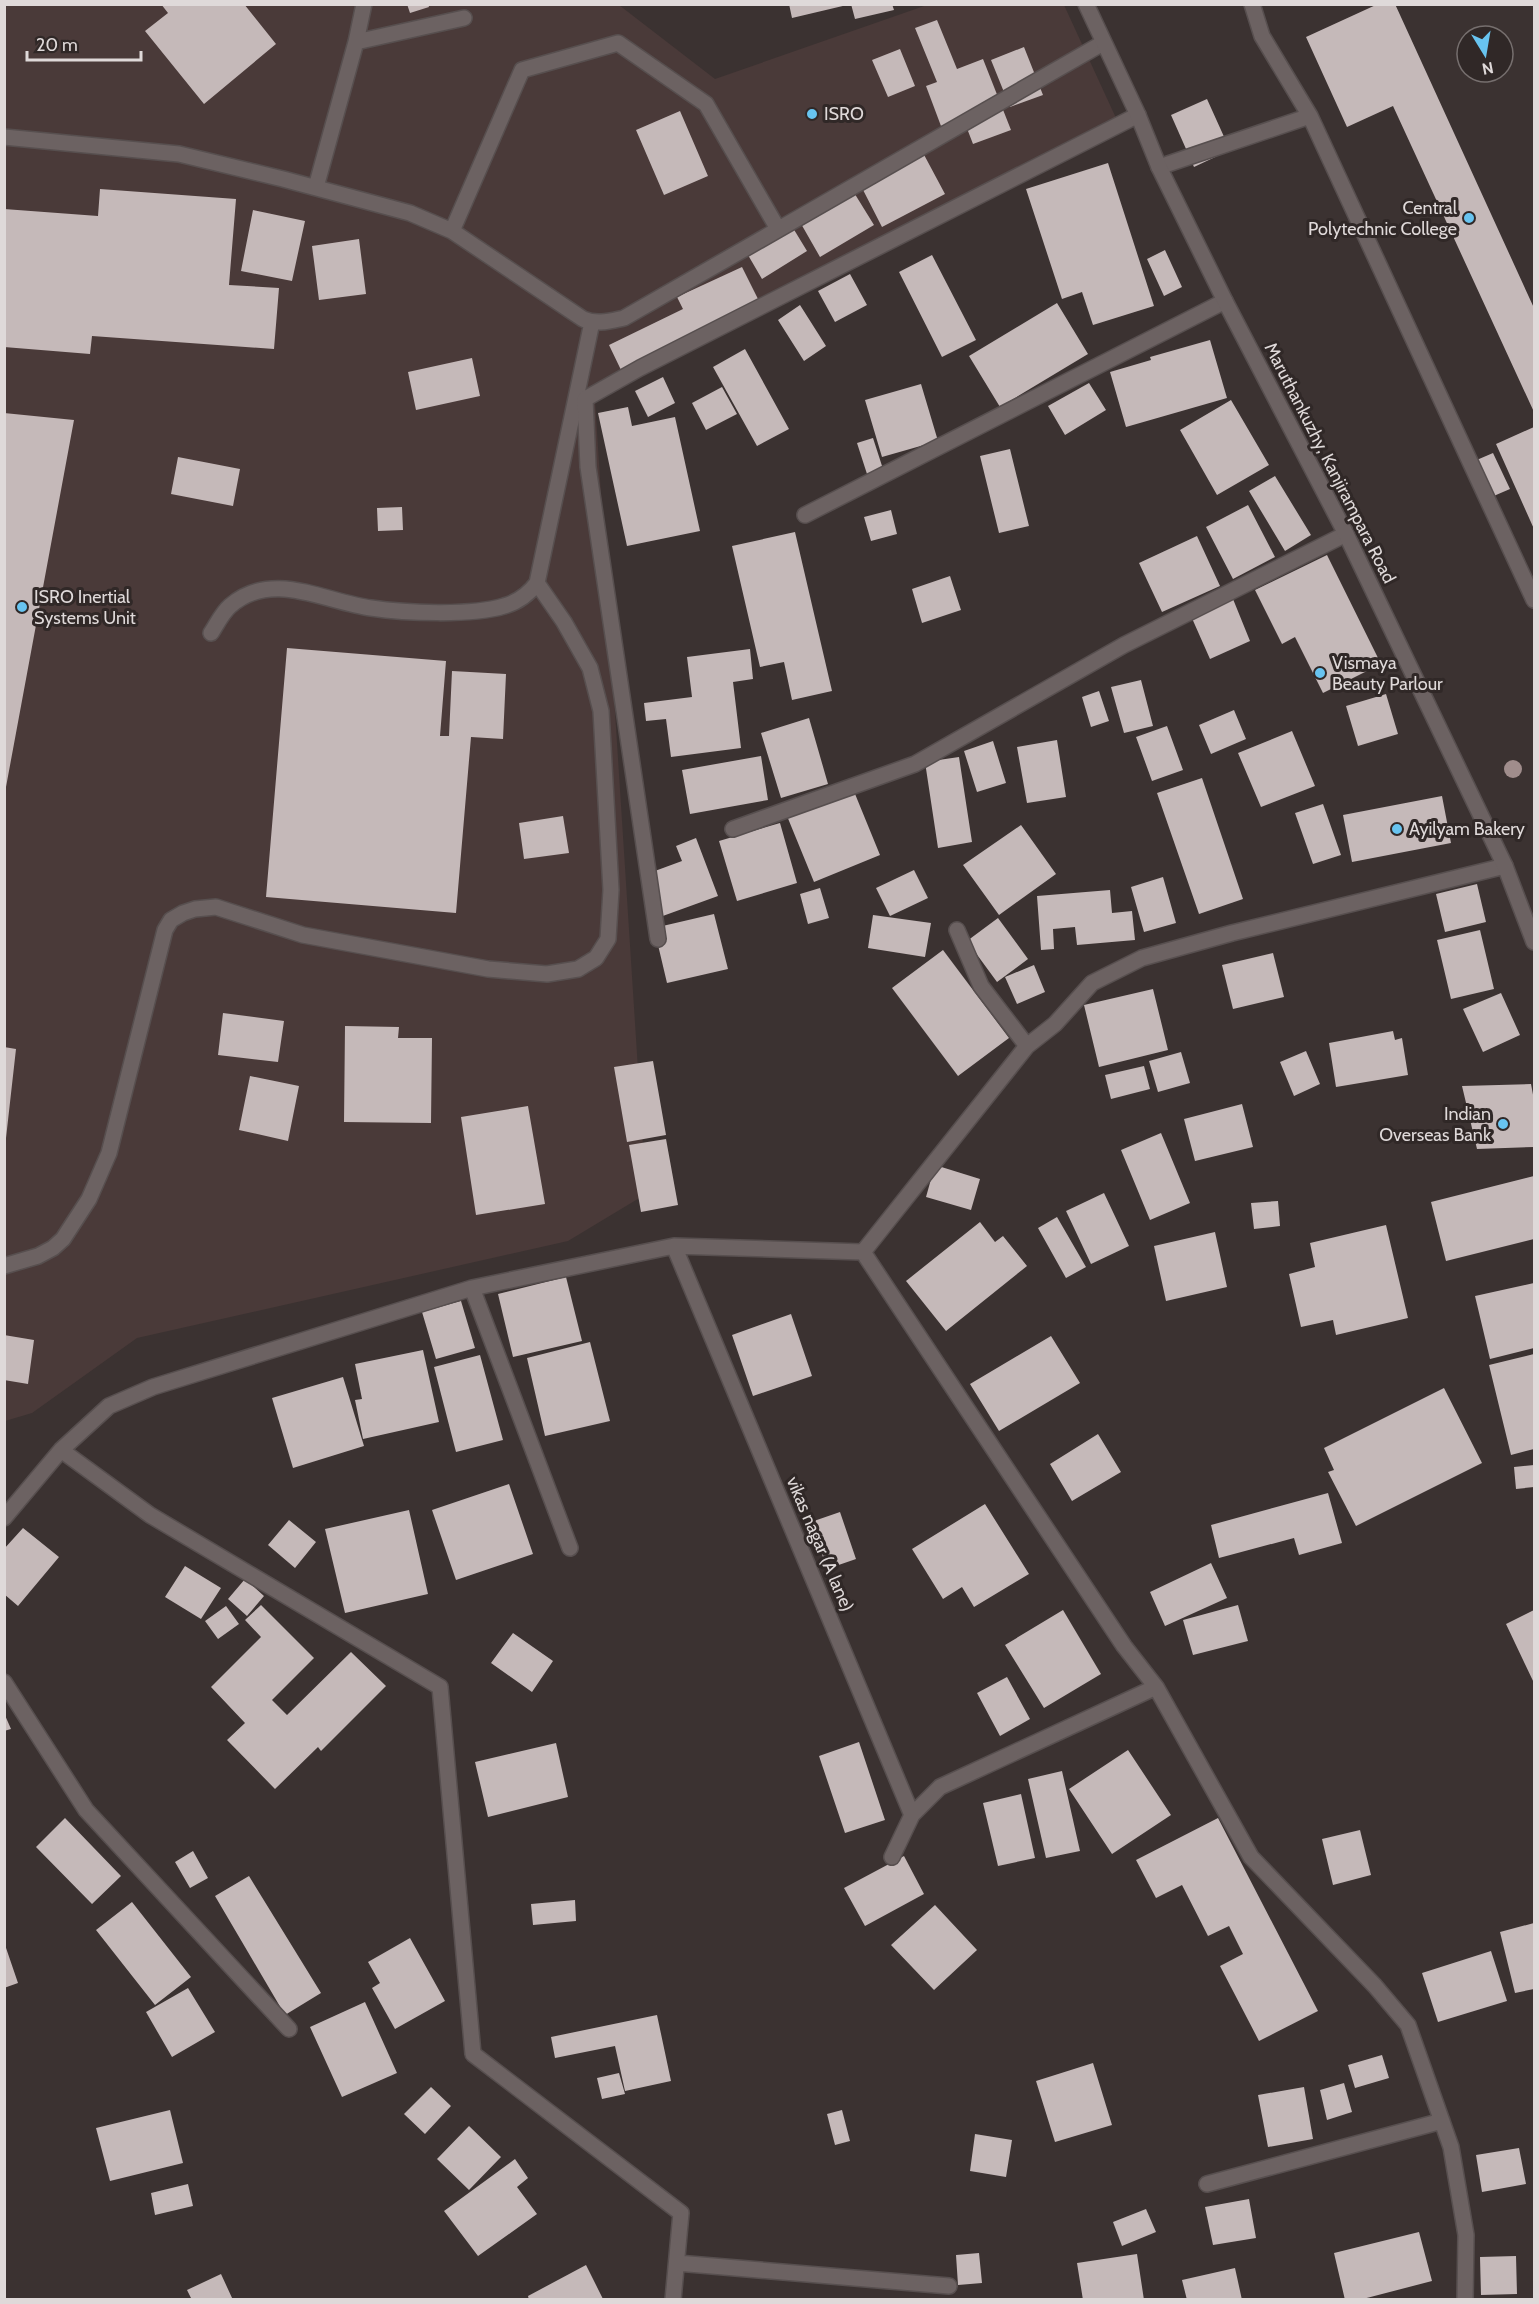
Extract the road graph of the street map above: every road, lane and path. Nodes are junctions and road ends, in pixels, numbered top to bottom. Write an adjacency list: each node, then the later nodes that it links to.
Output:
1 (364, 4): 5 (street)
2 (1086, 4): 6 (street, Maruthankuzhy, Kanjirampara Road)
3 (1252, 4): 8 (street)
4 (464, 18): 5 (street)
5 (356, 42): 11 (street)
6 (1103, 43): 7 (street, Maruthankuzhy, Kanjirampara Road); 12 (street)
7 (1138, 115): 10 (street, Maruthankuzhy, Kanjirampara Road); 24 (street)
8 (1310, 116): 10 (street); 19 (street)
9 (4, 137): 11 (street)
10 (1160, 167): 14 (street, Maruthankuzhy, Kanjirampara Road)
11 (316, 187): 13 (street)
12 (778, 229): 13 (street); 15 (street)
13 (452, 231): 15 (street)
14 (1226, 301): 16 (street); 17 (street, Maruthankuzhy, Kanjirampara Road)
15 (592, 322): 18 (street)
16 (805, 516)
17 (1346, 534): 21 (street); 22 (street, Maruthankuzhy, Kanjirampara Road)
18 (537, 583): 20 (street); 29 (street)
19 (1534, 600)
20 (211, 633)
21 (733, 829)
22 (1505, 866): 25 (street, Maruthankuzhy, Kanjirampara Road); 26 (street)
23 (957, 930): 26 (street)
24 (658, 939)
25 (1534, 942)
26 (1028, 1046): 28 (street)
27 (674, 1246): 28 (street); 30 (street); 36 (street, vikas nagar (A lane))
28 (863, 1252): 35 (street)
29 (4, 1266)
30 (472, 1288): 31 (street); 33 (street)
31 (61, 1450): 32 (street); 41 (street)
32 (4, 1518)
33 (570, 1548)
34 (4, 1682): 38 (street)
35 (1156, 1687): 36 (street); 39 (street)
36 (912, 1815): 37 (street)
37 (892, 1857)
38 (289, 2029)
39 (1442, 2121): 40 (street); 44 (street)
40 (1207, 2184)
41 (677, 2263): 42 (street); 43 (street)
42 (949, 2286)
43 (674, 2300)
44 (1465, 2300)

